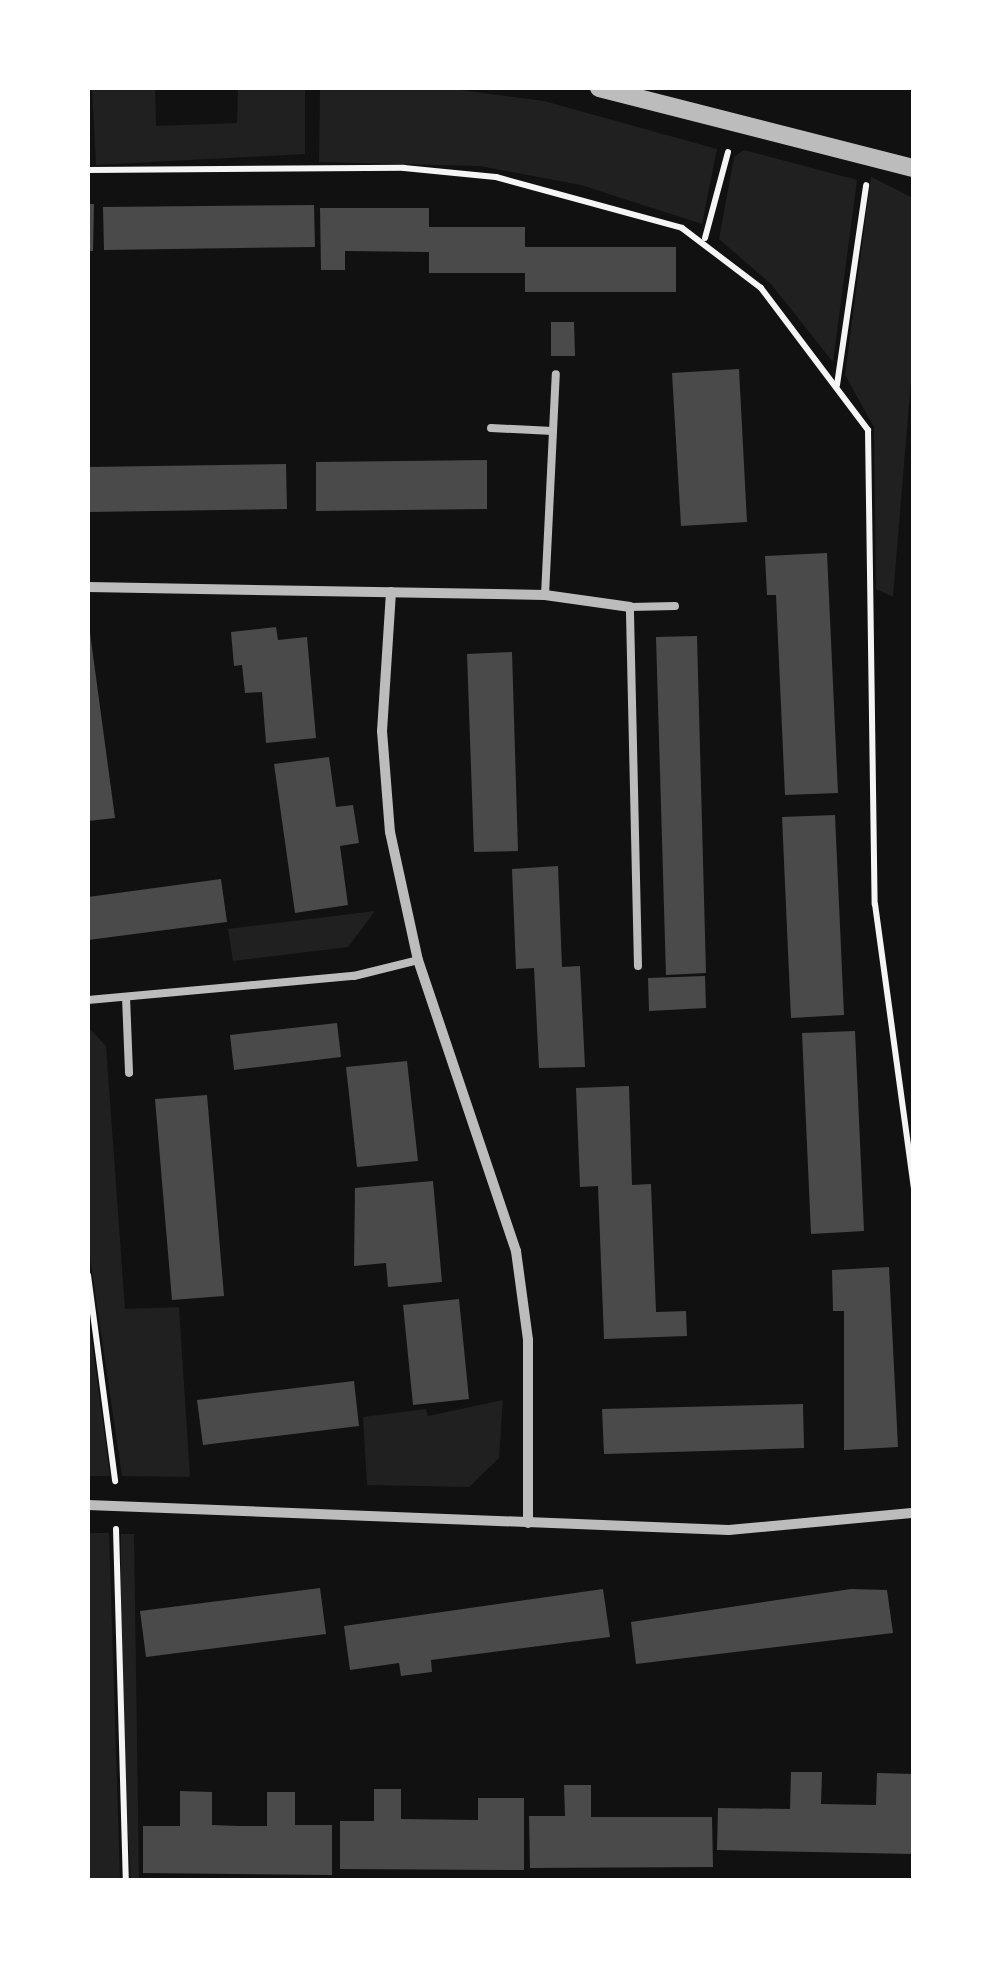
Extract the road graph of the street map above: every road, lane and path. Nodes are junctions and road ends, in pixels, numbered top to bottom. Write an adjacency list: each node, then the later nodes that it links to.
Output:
1 (599, 88): 2 (street)
2 (736, 123): 3 (street); 6 (path)
3 (870, 158): 4 (street); 8 (path)
4 (914, 168)
5 (88, 170): 6 (path)
6 (705, 238): 8 (path)
7 (556, 374): 10 (lane)
8 (837, 386): 21 (path)
9 (491, 428): 10 (lane)
10 (553, 431): 13 (lane)
11 (88, 586): 12 (street)
12 (390, 592): 13 (street); 16 (street)
13 (545, 595): 15 (street)
14 (676, 606): 15 (lane)
15 (630, 608): 17 (lane)
16 (418, 960): 18 (lane); 26 (street)
17 (638, 966)
18 (126, 997): 19 (lane); 20 (lane)
19 (88, 1000)
20 (130, 1073)
21 (914, 1188)
22 (88, 1275): 24 (path)
23 (88, 1505): 24 (street)
24 (116, 1506): 26 (street); 27 (path)
25 (914, 1513): 26 (street)
26 (528, 1524)
27 (126, 1880)

